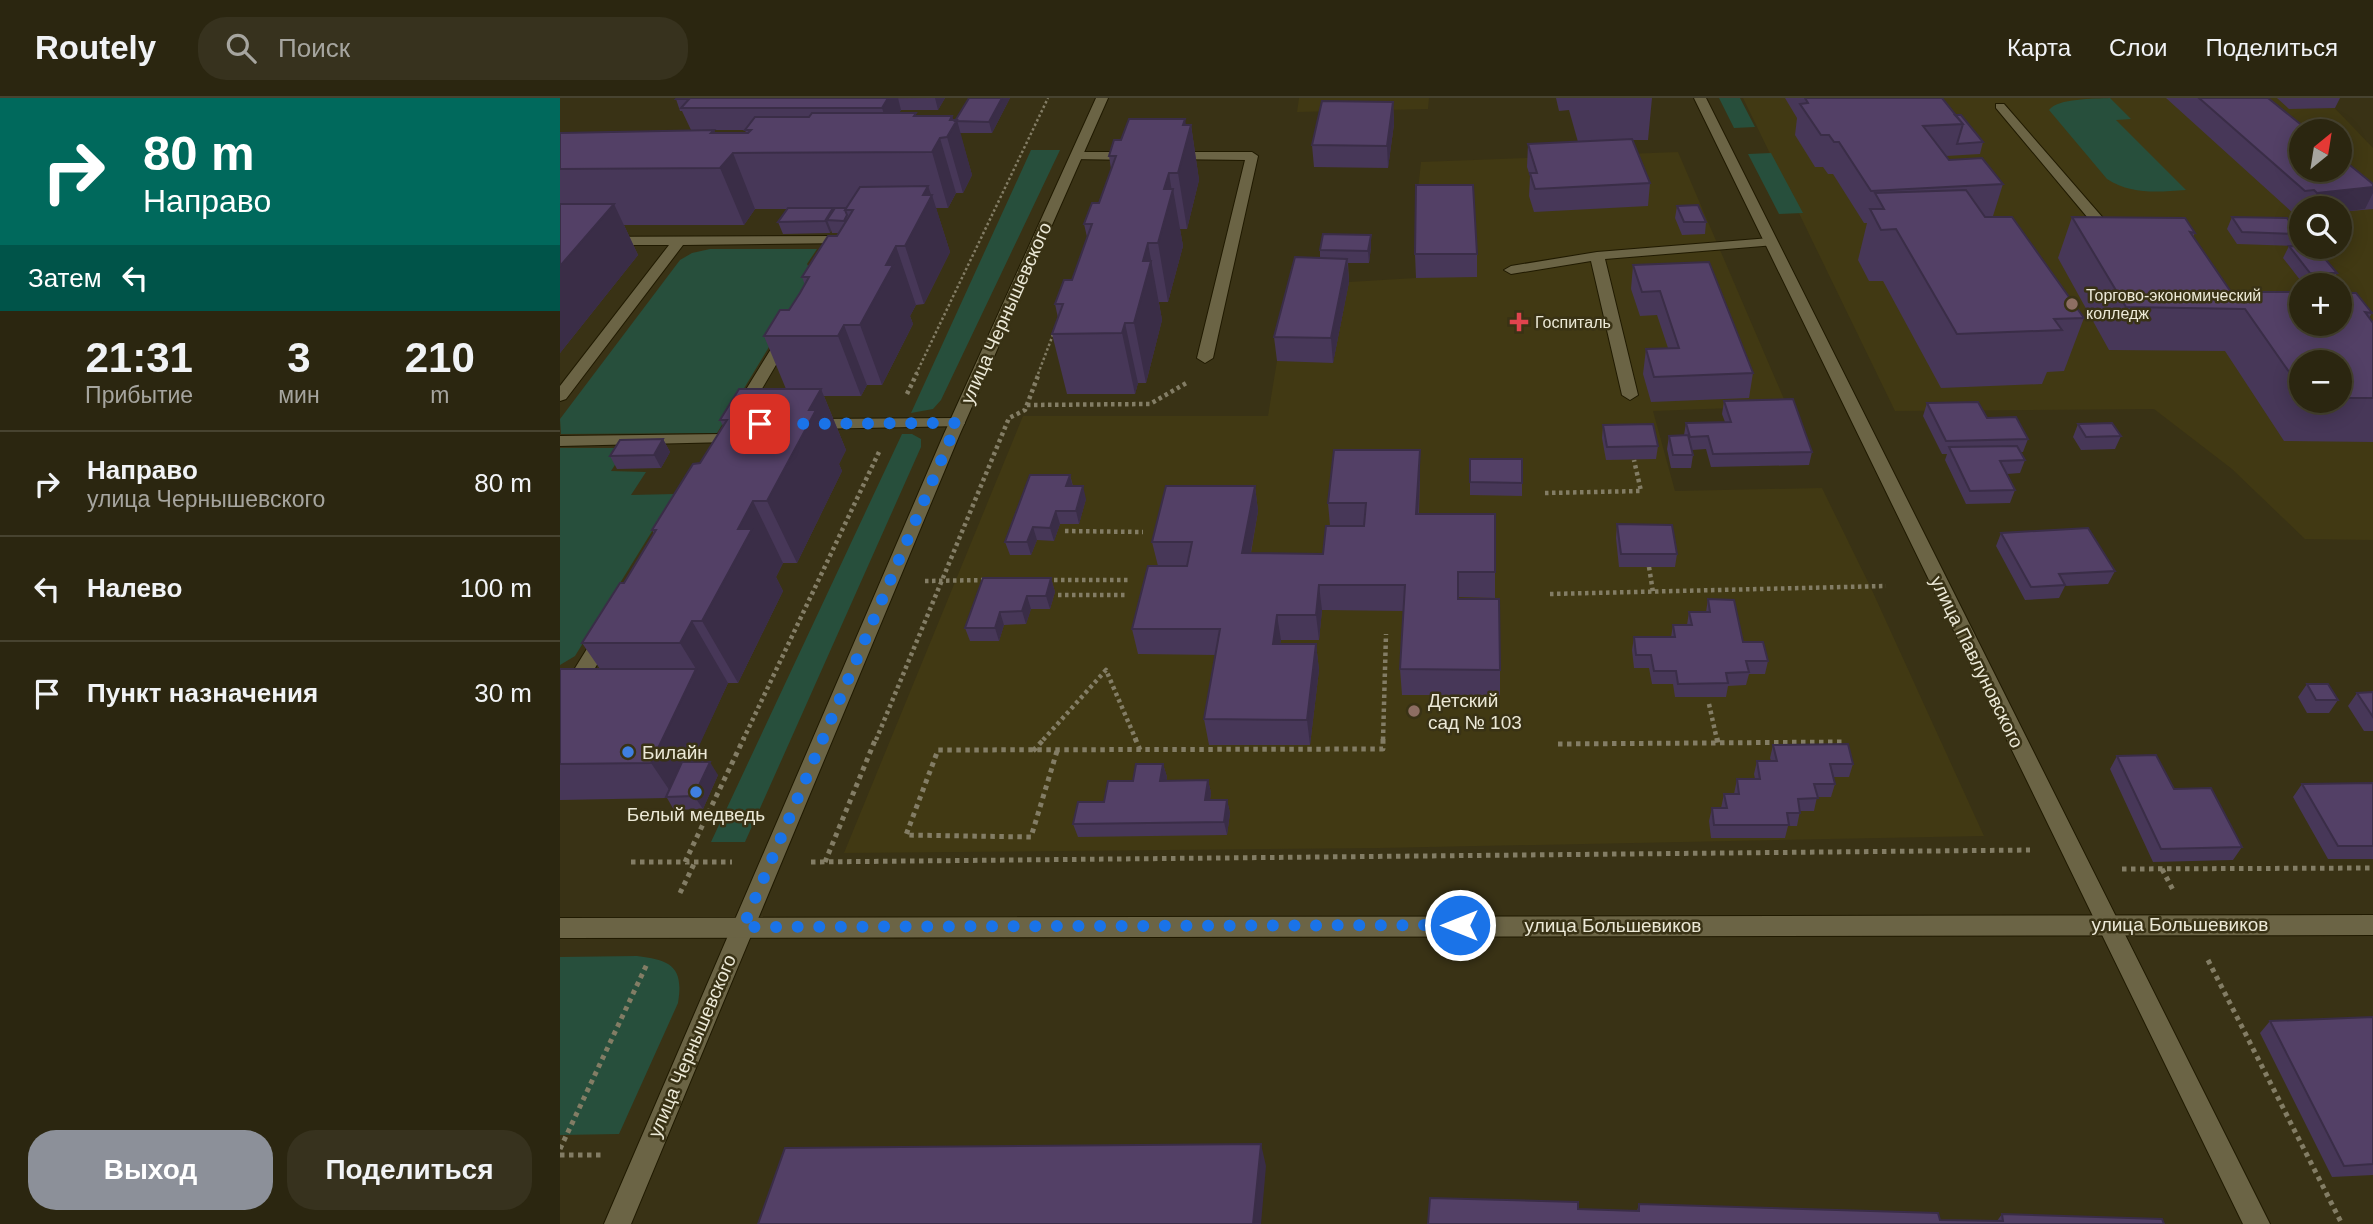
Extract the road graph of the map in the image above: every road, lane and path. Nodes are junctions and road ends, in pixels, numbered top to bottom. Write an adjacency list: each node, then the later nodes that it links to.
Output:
1 (1048, 98): 19 (path)
2 (1102, 98): 5 (street, улица Чернышевского)
3 (1700, 98): 9 (street, улица Павлуновского)
4 (2000, 106): 6 (street)
5 (1076, 156): 15 (street); 20 (street, улица Чернышевского)
6 (2098, 220)
7 (680, 240): 8 (street); 11 (street); 17 (lane)
8 (560, 241)
9 (1770, 242): 10 (street); 50 (street, улица Павлуновского)
10 (1597, 256): 12 (street); 16 (lane)
11 (832, 260)
12 (1511, 270)
13 (795, 322): 22 (street)
14 (1056, 326): 18 (path)
15 (1205, 358): 18 (path)
16 (1630, 395)
17 (560, 396)
18 (1027, 405): 34 (path)
19 (893, 423): 20 (street); 21 (street); 52 (path)
20 (957, 423): 33 (street, улица Чернышевского)
21 (800, 424)
22 (734, 429): 23 (street); 25 (street)
23 (560, 441)
24 (1634, 460): 26 (path)
25 (711, 461)
26 (1545, 494)
27 (1065, 531): 28 (path)
28 (1143, 532)
29 (1648, 568): 36 (path)
30 (994, 580): 34 (path)
31 (1035, 580): 32 (path)
32 (1131, 580)
33 (889, 581): 34 (path); 54 (street, улица Чернышевского)
34 (942, 581): 55 (path)
35 (1886, 586): 36 (path)
36 (1653, 592): 37 (path)
37 (1550, 594)
38 (1058, 595): 39 (path)
39 (1127, 595)
40 (613, 621): 42 (street)
41 (1386, 634): 47 (path)
42 (560, 680)
43 (1709, 704): 45 (path)
44 (1843, 742): 45 (path)
45 (1717, 743): 46 (path)
46 (1558, 744)
47 (1140, 750): 48 (path); 49 (path)
48 (1033, 751): 49 (path); 49 (path)
49 (1057, 751)
50 (2070, 850): 55 (path); 57 (street, улица Павлуновского)
51 (631, 862): 52 (path)
52 (685, 862): 53 (path)
53 (695, 862): 54 (path); 64 (path)
54 (770, 862): 55 (path); 62 (street, улица Чернышевского)
55 (825, 862)
56 (2373, 868): 58 (path)
57 (2079, 869): 58 (path); 60 (street, улица Павлуновского)
58 (2162, 869): 59 (path)
59 (2190, 924): 60 (street, улица Большевиков); 61 (street, улица Большевиков); 68 (path)
60 (2107, 925): 62 (street, улица Большевиков); 67 (street, улица Павлуновского)
61 (2373, 925)
62 (743, 927): 64 (street, улица Большевиков); 66 (street, улица Чернышевского)
63 (560, 928): 64 (street, улица Большевиков)
64 (664, 928): 65 (path)
65 (560, 1149)
66 (617, 1224)
67 (2258, 1224)
68 (2342, 1224)

